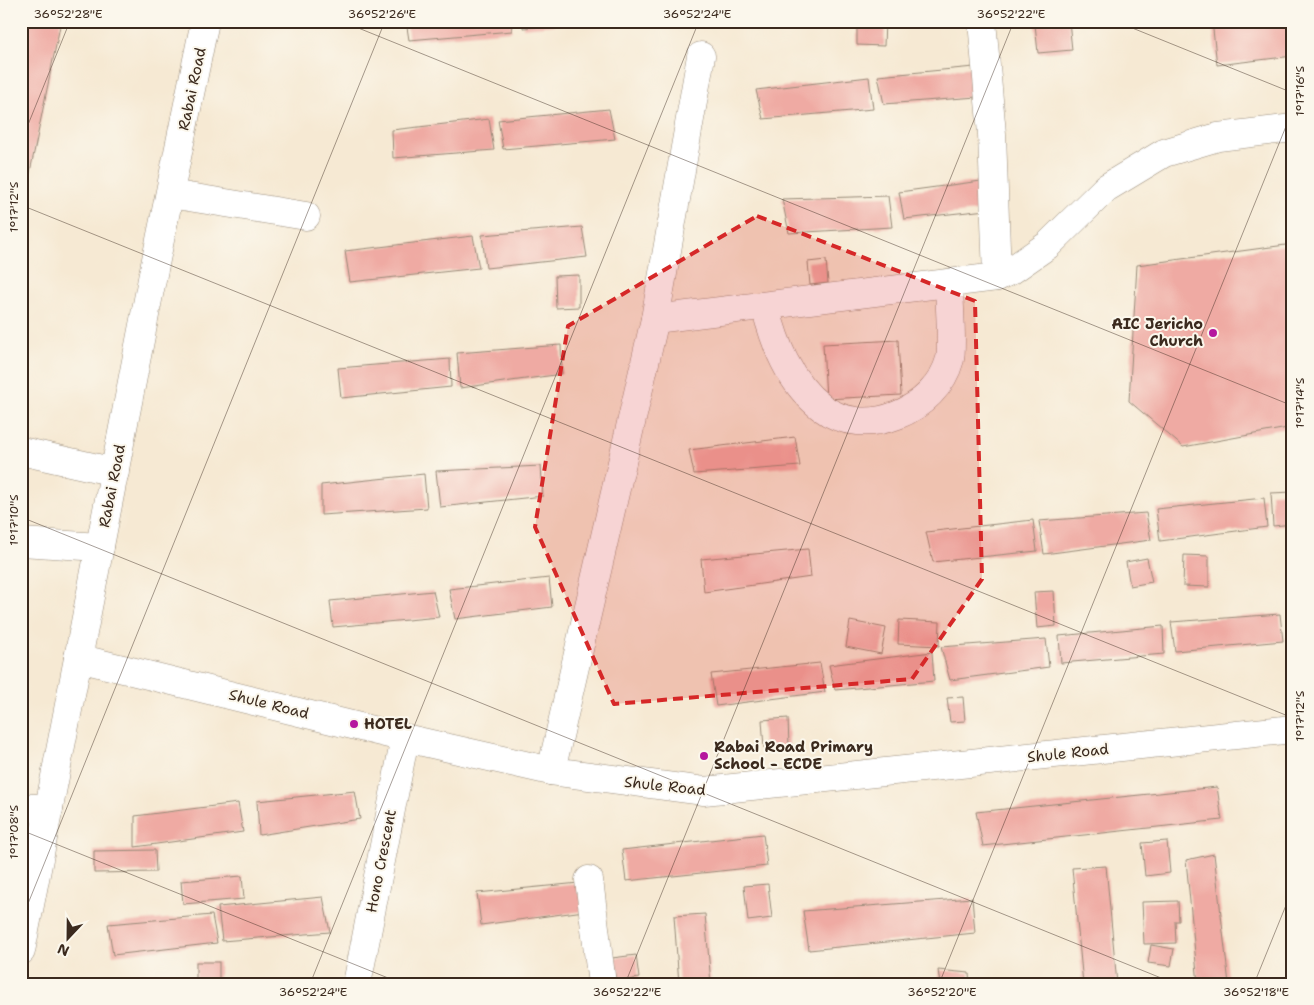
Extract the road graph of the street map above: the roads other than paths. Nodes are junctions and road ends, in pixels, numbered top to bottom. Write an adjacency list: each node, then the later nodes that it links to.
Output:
1 (205, 21): 5 (street, Rabai Road)
2 (982, 21): 7 (street)
3 (701, 56): 10 (street)
4 (1293, 128): 7 (street)
5 (170, 194): 6 (street); 12 (street, Rabai Road)
6 (306, 216)
7 (998, 277): 8 (street)
8 (949, 283): 9 (street); 9 (street)
9 (765, 306): 10 (street)
10 (655, 319): 18 (street)
11 (21, 451): 12 (street)
12 (115, 472): 14 (street, Rabai Road)
13 (21, 542): 14 (street)
14 (100, 547): 15 (street, Rabai Road)
15 (78, 658): 17 (street, Shule Road); 20 (street, Rabai Road)
16 (1293, 729): 18 (street, Shule Road)
17 (405, 738): 18 (street, Shule Road); 23 (street, Hono Crescent)
18 (552, 771)
19 (21, 807): 20 (street)
20 (49, 809): 22 (street, Rabai Road)
21 (589, 880): 24 (street)
22 (21, 951)
23 (357, 984)
24 (602, 984)

